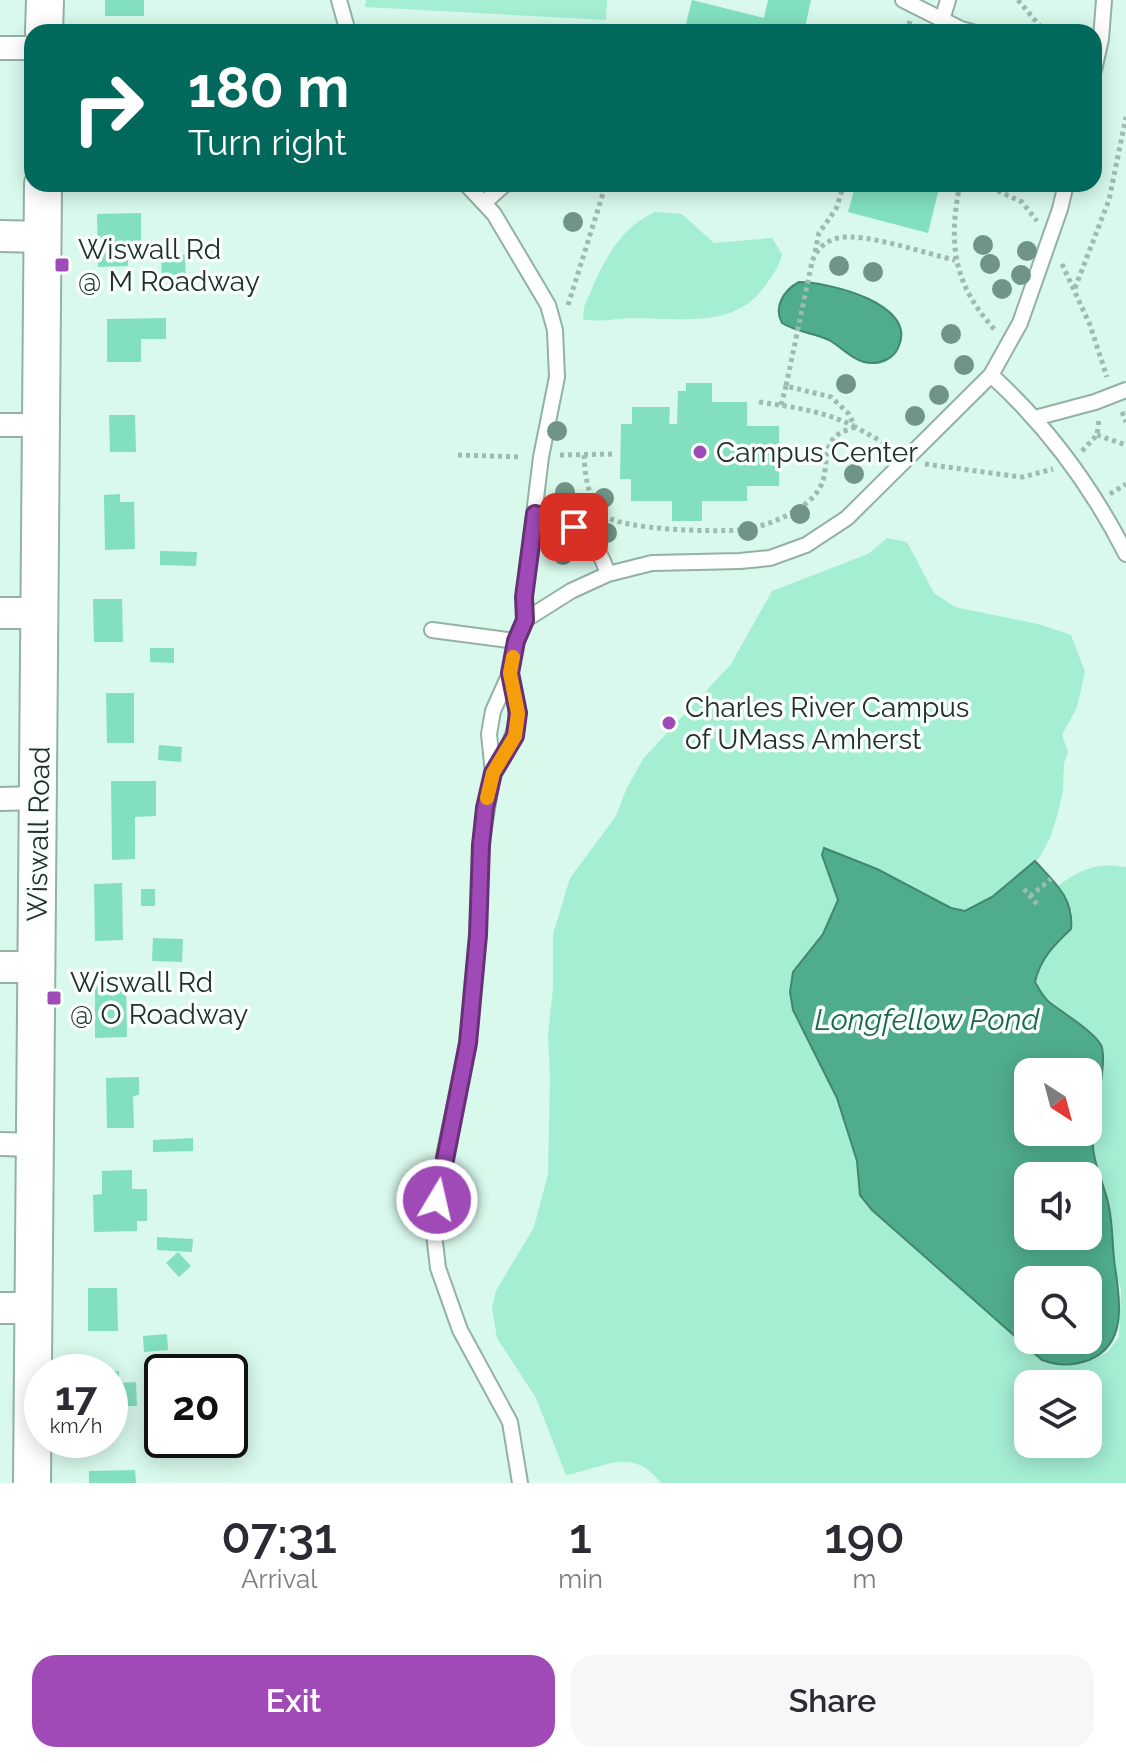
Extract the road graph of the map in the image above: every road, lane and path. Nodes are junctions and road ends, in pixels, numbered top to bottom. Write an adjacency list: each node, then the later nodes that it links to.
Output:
1 (45, 0): 8 (street)
2 (339, 0): 9 (lane)
3 (903, 0): 7 (lane)
4 (948, 0): 7 (lane)
5 (1018, 0): 11 (path)
6 (1104, 0): 12 (lane)
7 (942, 20): 10 (lane)
8 (44, 24)
9 (346, 24)
10 (952, 24)
11 (1038, 24)
12 (1101, 24)
13 (0, 48): 14 (street)
14 (24, 48)
15 (1126, 117): 30 (path)
16 (43, 192): 26 (street, Wiswall Road)
17 (474, 192): 24 (lane)
18 (496, 192): 24 (lane)
19 (604, 192): 31 (path)
20 (841, 192): 28 (path)
21 (958, 192): 29 (path)
22 (1000, 192): 27 (path)
23 (1064, 192): 27 (lane)
24 (484, 203): 31 (lane)
25 (0, 236): 26 (street)
26 (43, 237): 40 (street, Wiswall Road)
27 (1049, 240): 30 (path); 32 (lane)
28 (815, 252): 29 (path); 36 (path)
29 (955, 260): 32 (path)
30 (1075, 288): 34 (path)
31 (554, 325): 44 (lane)
32 (1009, 346): 33 (lane)
33 (991, 375): 37 (lane); 46 (lane)
34 (1120, 392): 37 (lane); 38 (path)
35 (759, 402): 36 (path)
36 (781, 405): 43 (path)
37 (1035, 418): 45 (lane)
38 (1126, 422)
39 (0, 425): 40 (street)
40 (41, 425): 48 (street, Wiswall Road)
41 (1097, 435): 42 (path)
42 (1126, 445)
43 (584, 455)
44 (535, 514): 46 (lane); 49 (lane)
45 (1126, 554)
46 (608, 574): 49 (lane)
47 (0, 613): 48 (street)
48 (40, 613): 54 (street, Wiswall Road)
49 (525, 620): 51 (lane)
50 (432, 630): 51 (lane)
51 (516, 641): 52 (lane)
52 (510, 673): 53 (lane); 53 (lane)
53 (493, 773): 66 (lane)
54 (38, 798): 55 (street); 61 (street, Wiswall Road)
55 (0, 799)
56 (1051, 879): 58 (path)
57 (1024, 889): 58 (path)
58 (1030, 896): 59 (path)
59 (1037, 904)
60 (0, 967): 61 (street)
61 (37, 967): 63 (street, Wiswall Road)
62 (0, 1144): 63 (street)
63 (36, 1145): 64 (street, Wiswall Road)
64 (17, 1308): 65 (street, Wiswall Road)
65 (32, 1483)
66 (520, 1483)

